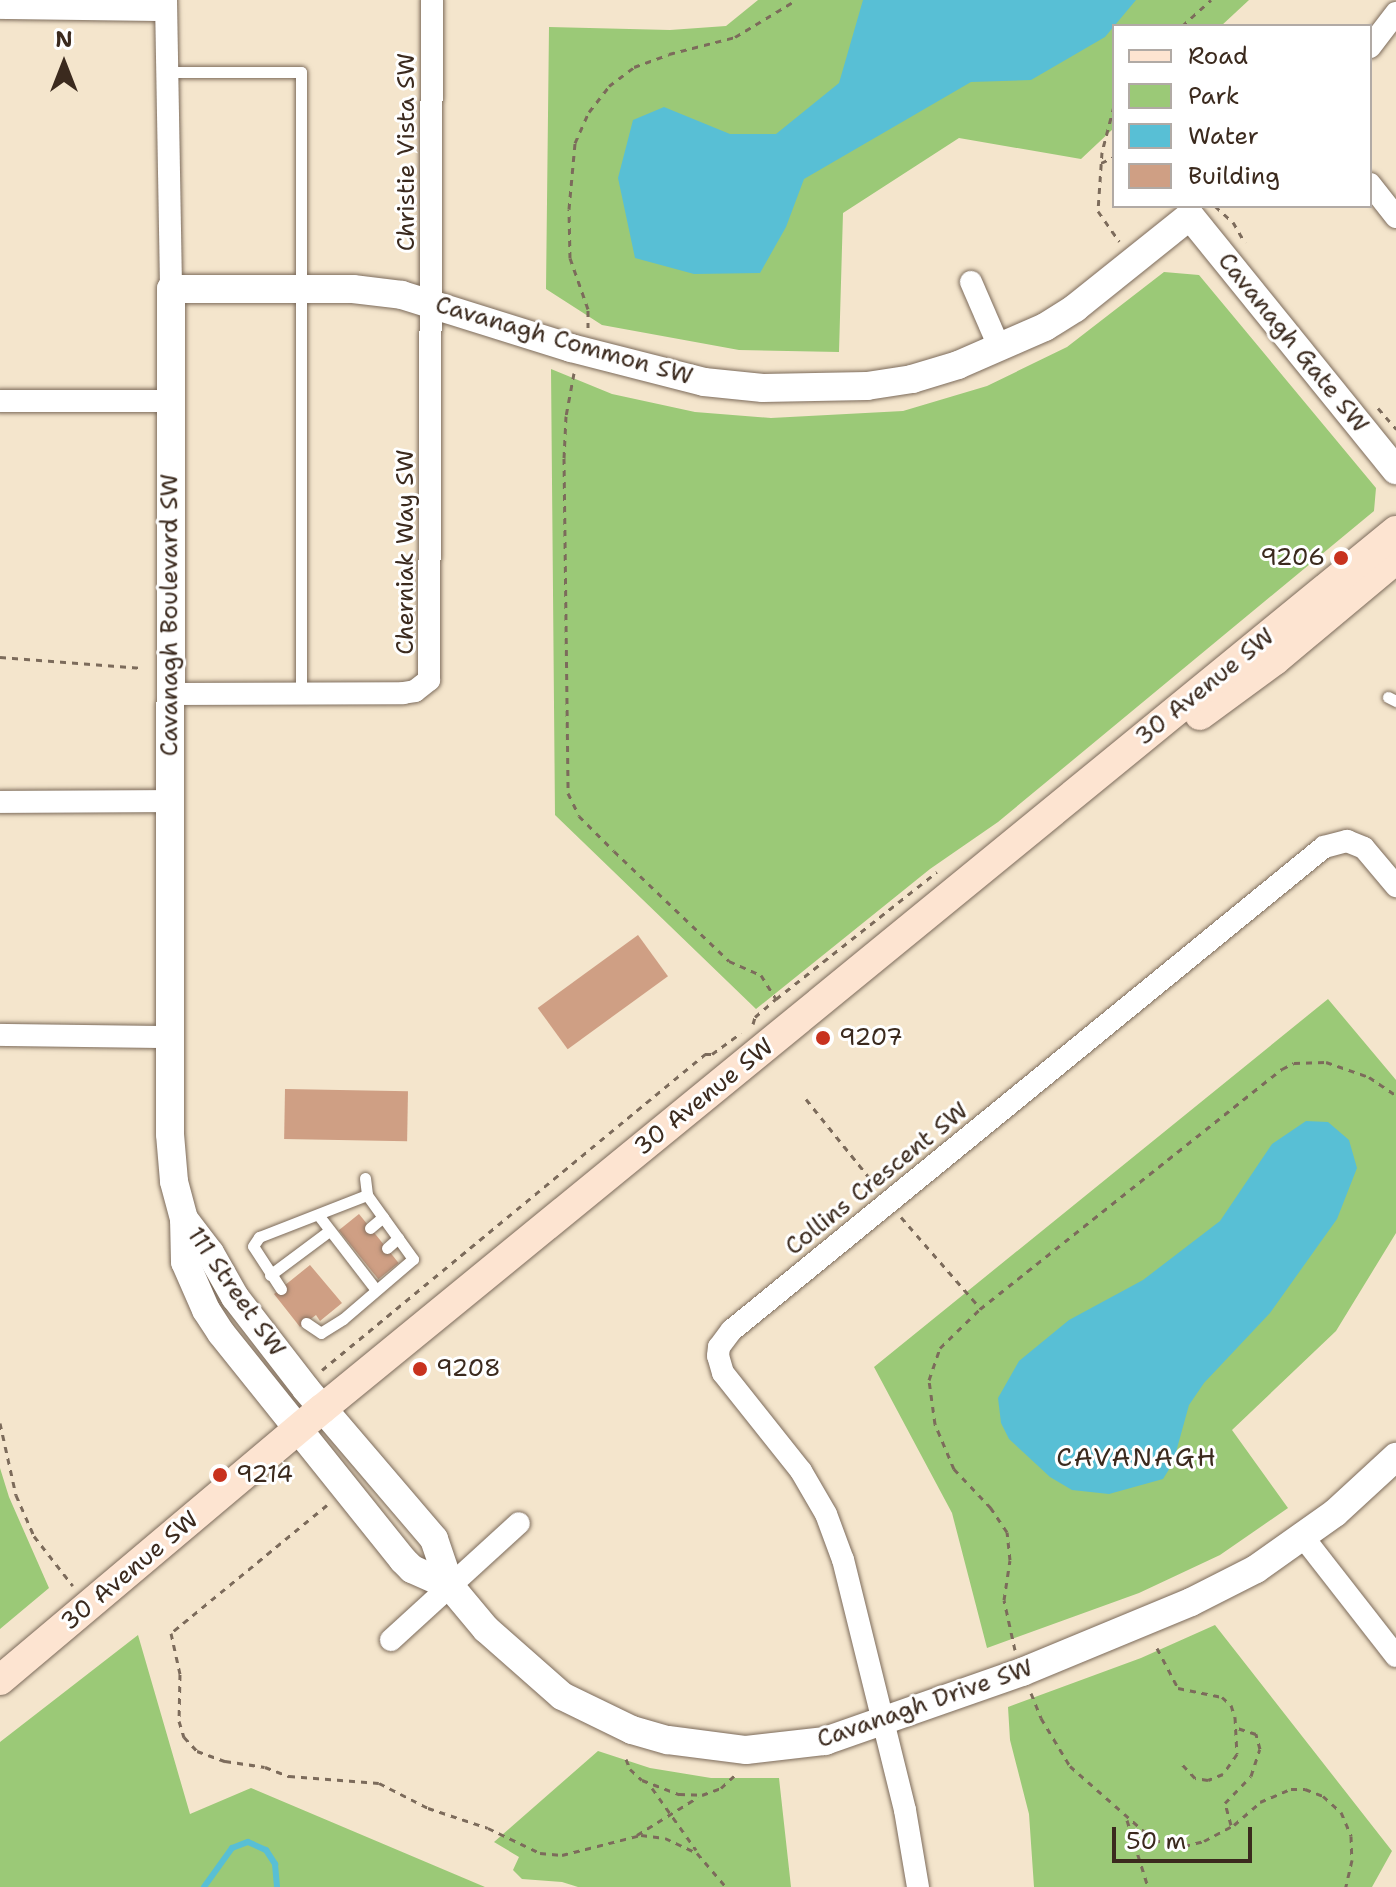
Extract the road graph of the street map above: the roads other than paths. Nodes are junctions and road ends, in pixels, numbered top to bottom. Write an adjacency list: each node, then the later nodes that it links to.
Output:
1 (432, 0): 13 (street, Christie Vista SW)
2 (166, 5): 3 (street); 6 (street, Cavanagh Boulevard SW)
3 (0, 8)
4 (1396, 13): 5 (street)
5 (1372, 44)
6 (166, 72): 11 (street, Cavanagh Boulevard SW); 12 (lane)
7 (1372, 187): 9 (street)
8 (1202, 209): 14 (street, Cavanagh Common SW); 17 (street, Cavanagh Gate SW)
9 (1396, 217)
10 (971, 282): 14 (street)
11 (171, 289): 12 (street, Cavanagh Common SW); 16 (street, Cavanagh Boulevard SW)
12 (301, 289): 13 (street, Cavanagh Common SW); 20 (lane)
13 (433, 303): 14 (street, Cavanagh Common SW); 20 (street, Cherniak Way SW)
14 (1000, 349)
15 (0, 401): 16 (street)
16 (170, 401): 21 (street, Cavanagh Boulevard SW)
17 (1396, 470)
18 (1396, 531): 40 (main road, 30 Avenue SW)
19 (1396, 559): 40 (main road, 30 Avenue SW)
20 (301, 693): 21 (street, Cherniak Way SW)
21 (169, 694): 22 (street, Cavanagh Boulevard SW)
22 (169, 801): 23 (street); 26 (street, Cavanagh Boulevard SW)
23 (0, 802)
24 (1396, 886): 49 (street, Collins Crescent SW)
25 (0, 1035): 26 (street)
26 (168, 1037): 31 (street, Cavanagh Boulevard SW)
27 (365, 1178): 28 (lane)
28 (367, 1195): 29 (lane); 30 (lane)
29 (319, 1216): 33 (lane); 36 (lane)
30 (383, 1217): 32 (lane); 34 (lane)
31 (184, 1219): 40 (street, 111 Street SW); 41 (street, 111 Street SW)
32 (370, 1228)
33 (329, 1231): 36 (lane); 38 (lane)
34 (398, 1238): 35 (lane); 38 (lane)
35 (387, 1248)
36 (270, 1275): 37 (lane)
37 (281, 1289)
38 (376, 1290): 39 (lane)
39 (306, 1323)
40 (328, 1415): 41 (main road, 30 Avenue SW); 45 (street, Cavanagh Drive SW)
41 (304, 1435): 45 (street, Cavanagh Drive SW); 48 (main road, 30 Avenue SW)
42 (1396, 1457): 44 (street, Cavanagh Drive SW)
43 (519, 1523): 45 (street)
44 (1303, 1537): 47 (street); 49 (street, Cavanagh Drive SW)
45 (450, 1586): 46 (street); 49 (street, Cavanagh Drive SW)
46 (391, 1640)
47 (1396, 1656)
48 (8, 1675)
49 (884, 1722): 50 (street, Collins Crescent SW)
50 (918, 1887)

